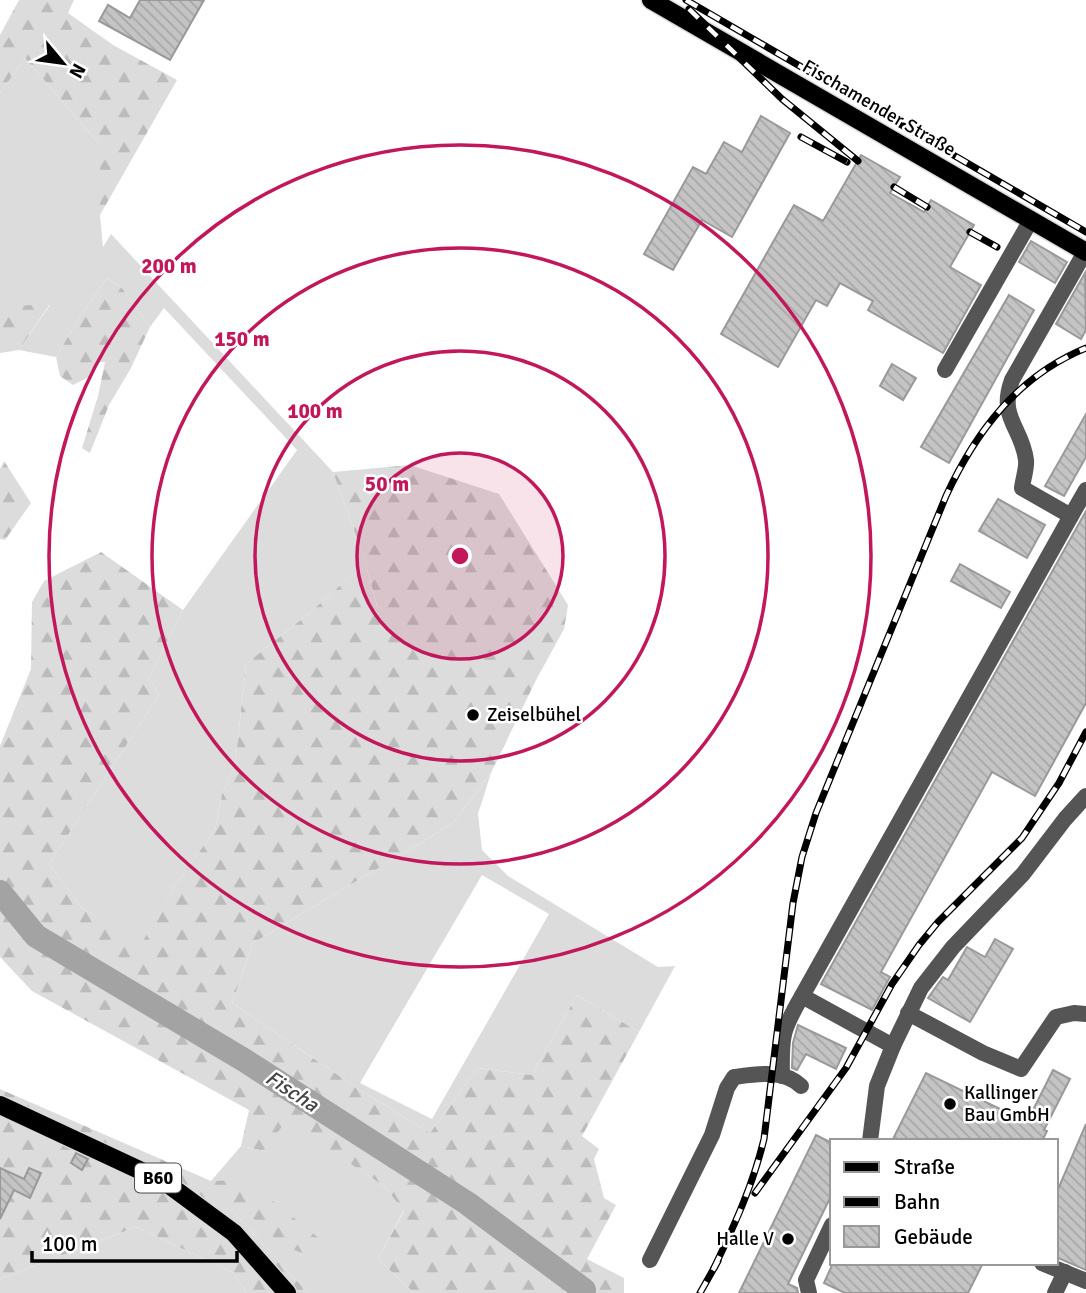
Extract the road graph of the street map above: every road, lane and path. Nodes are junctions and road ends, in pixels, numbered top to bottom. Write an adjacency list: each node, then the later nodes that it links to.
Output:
1 (651, 0): 2 (main road, Fischamender Straße)
2 (1031, 220): 3 (main road, Fischamender Straße); 4 (lane)
3 (1085, 252): 6 (lane)
4 (945, 370)
5 (1086, 490): 6 (lane)
6 (1071, 516): 8 (lane)
7 (1086, 796): 9 (lane)
8 (802, 996): 11 (lane); 12 (lane)
9 (908, 1013): 10 (lane); 11 (lane)
10 (1086, 1014)
11 (893, 1046): 15 (lane)
12 (782, 1076): 13 (lane); 17 (lane)
13 (801, 1086)
14 (0, 1105): 21 (main road, B60)
15 (870, 1139)
16 (830, 1229): 22 (lane)
17 (650, 1260)
18 (1047, 1265): 19 (lane)
19 (1065, 1272): 20 (lane); 23 (lane)
20 (1086, 1281)
21 (287, 1293)
22 (809, 1293)
23 (1055, 1293)

